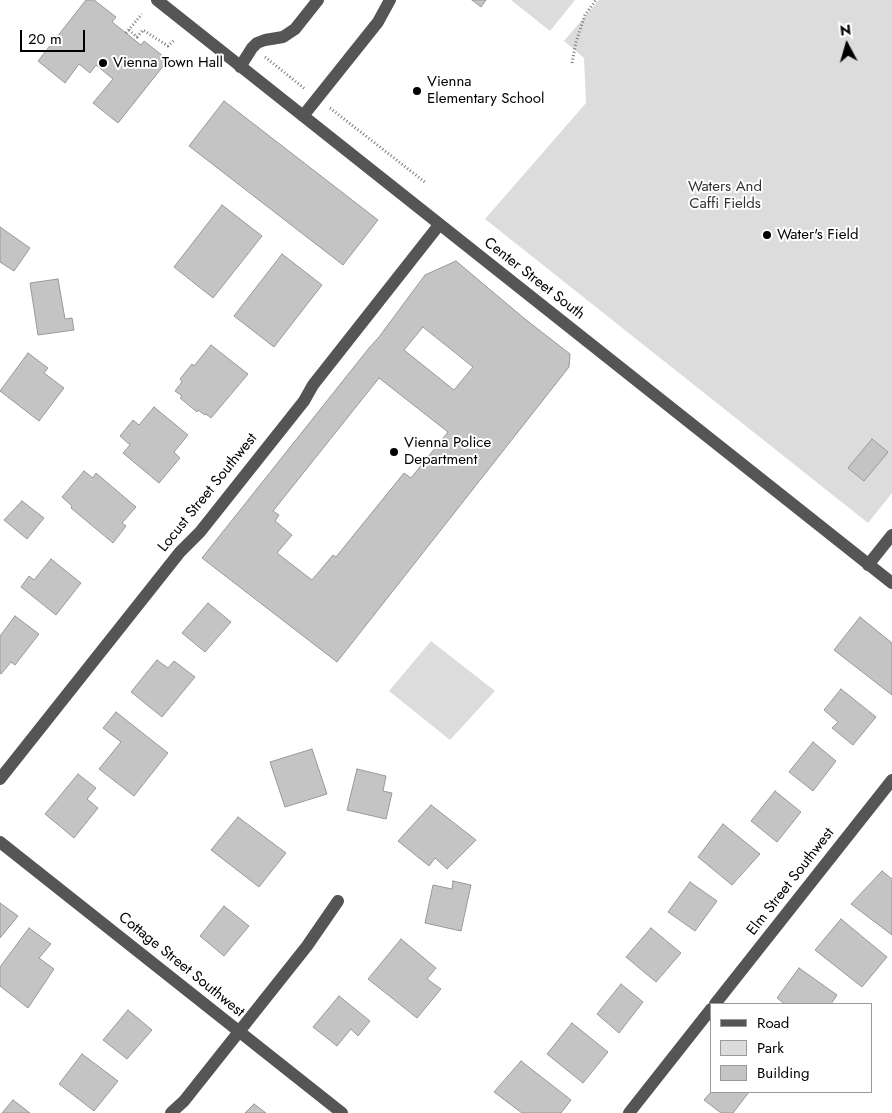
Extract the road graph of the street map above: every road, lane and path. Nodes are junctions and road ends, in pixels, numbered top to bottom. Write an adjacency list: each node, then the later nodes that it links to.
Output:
1 (157, 0): 9 (street, Center Street South)
2 (318, 0): 9 (street)
3 (390, 0): 10 (street)
4 (596, 0): 8 (path)
5 (142, 14): 6 (path)
6 (174, 40)
7 (263, 56): 10 (path)
8 (572, 64)
9 (240, 67): 11 (street, Center Street South)
10 (317, 98): 11 (street); 12 (path)
11 (302, 116): 13 (street, Center Street South)
12 (426, 183)
13 (439, 225): 15 (street, Center Street South); 17 (street, Locust Street Southwest)
14 (892, 535): 15 (street)
15 (868, 565): 16 (street, Center Street South)
16 (892, 584)
17 (0, 779)
18 (892, 780): 21 (street, Elm Street Southwest)
19 (0, 842): 23 (street, Cottage Street Southwest)
20 (338, 901): 23 (street)
21 (716, 1003)
22 (710, 1010): 26 (street)
23 (239, 1032): 24 (street); 25 (street, Cottage Street Southwest)
24 (171, 1113)
25 (342, 1113)
26 (628, 1113)

